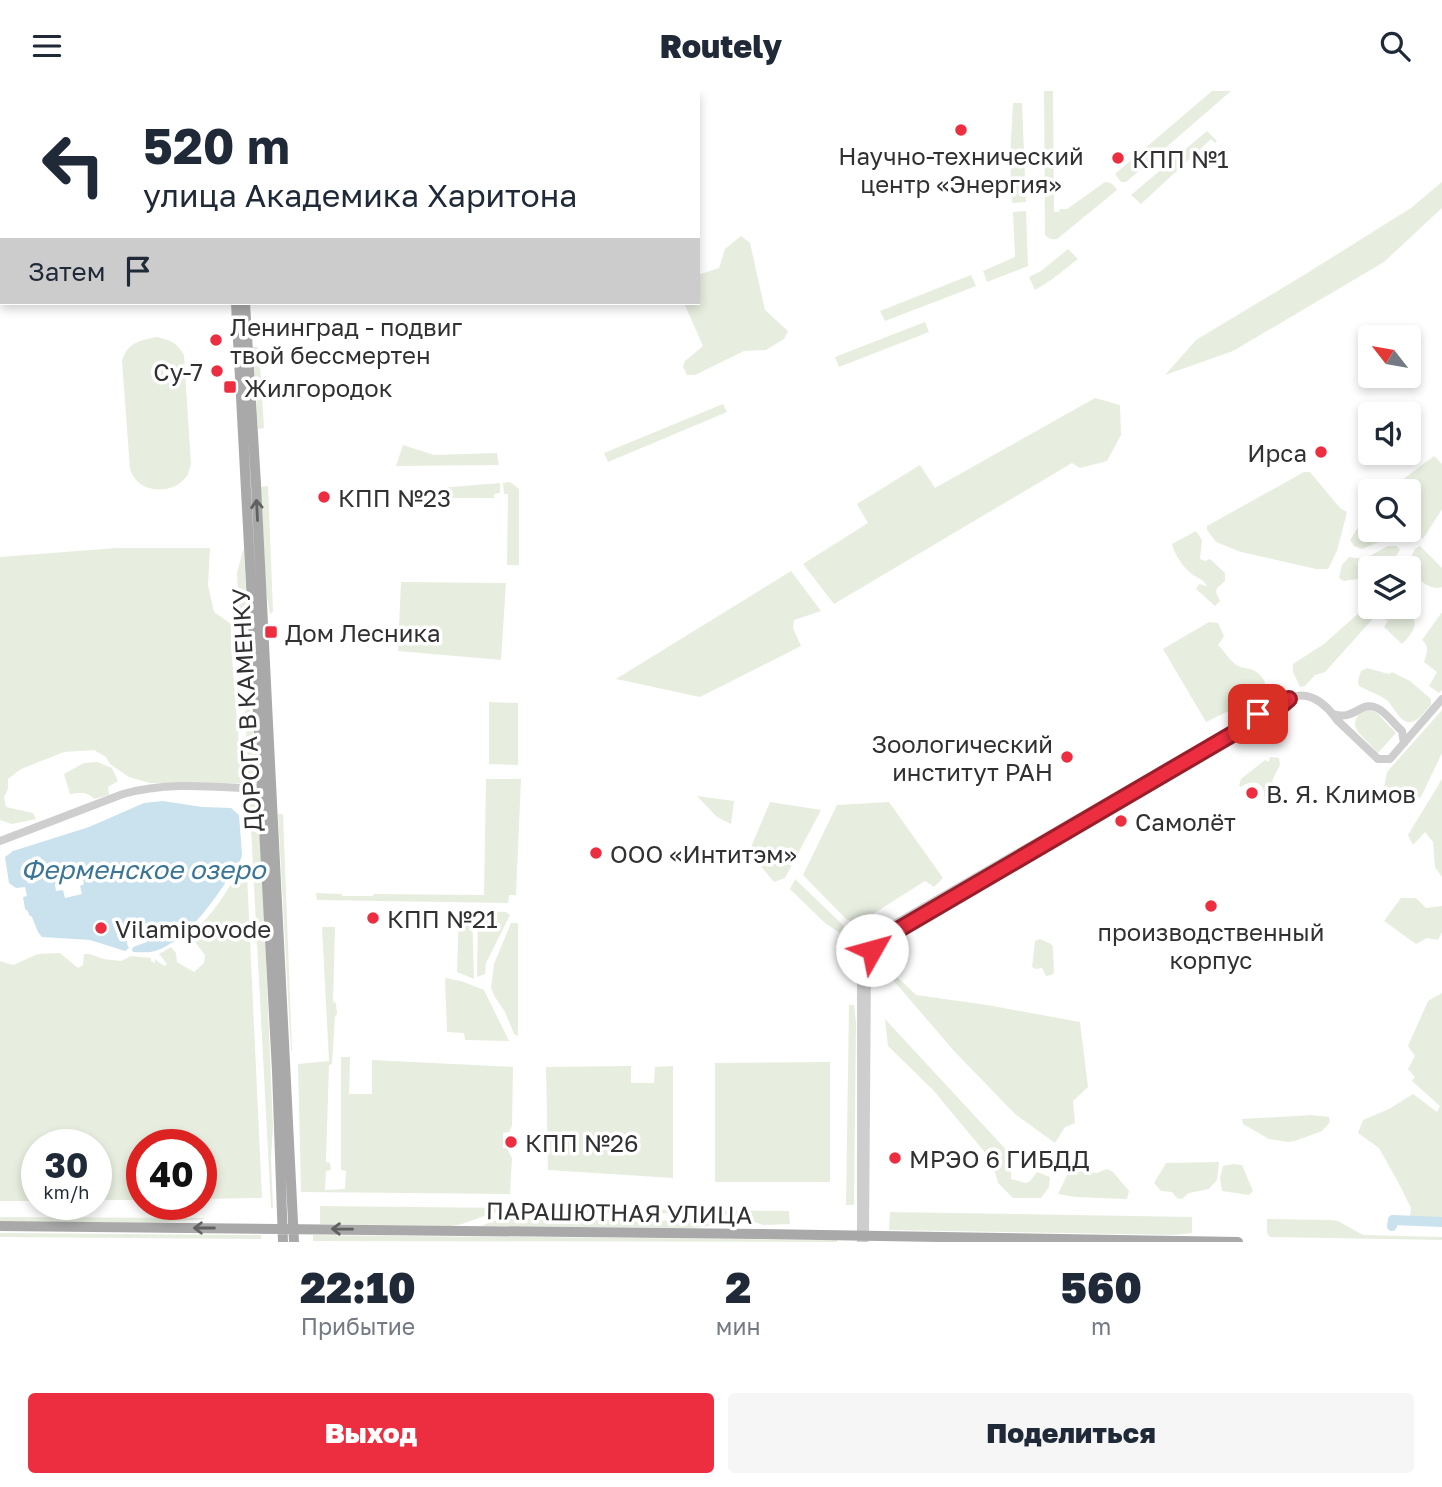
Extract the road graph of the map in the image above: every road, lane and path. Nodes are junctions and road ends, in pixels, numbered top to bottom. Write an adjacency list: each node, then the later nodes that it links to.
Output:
1 (236, 305): 11 (main road, ДОРОГА В КАМЕНКУ)
2 (245, 305): 16 (main road, ДОРОГА В КАМЕНКУ, one-way to 2)
3 (1442, 699): 7 (street)
4 (1354, 712): 5 (street); 6 (street); 8 (street)
5 (1333, 714): 8 (street); 10 (street)
6 (1402, 731): 7 (street); 9 (street)
7 (1413, 731): 9 (street)
8 (1354, 735): 9 (street)
9 (1404, 743)
10 (1141, 785): 14 (street); 17 (street)
11 (262, 789): 12 (street); 16 (main road, ДОРОГА В КАМЕНКУ)
12 (0, 841)
13 (849, 935): 14 (street)
14 (865, 947): 17 (street)
15 (0, 1226): 16 (main road, ПАРАШЮТНАЯ УЛИЦА, one-way to 15)
16 (288, 1229): 17 (main road, ПАРАШЮТНАЯ УЛИЦА, one-way to 16); 18 (main road, ДОРОГА В КАМЕНКУ); 19 (main road, ДОРОГА В КАМЕНКУ)
17 (863, 1239): 20 (main road, ПАРАШЮТНАЯ УЛИЦА)
18 (283, 1242)
19 (294, 1242)
20 (1238, 1242)

